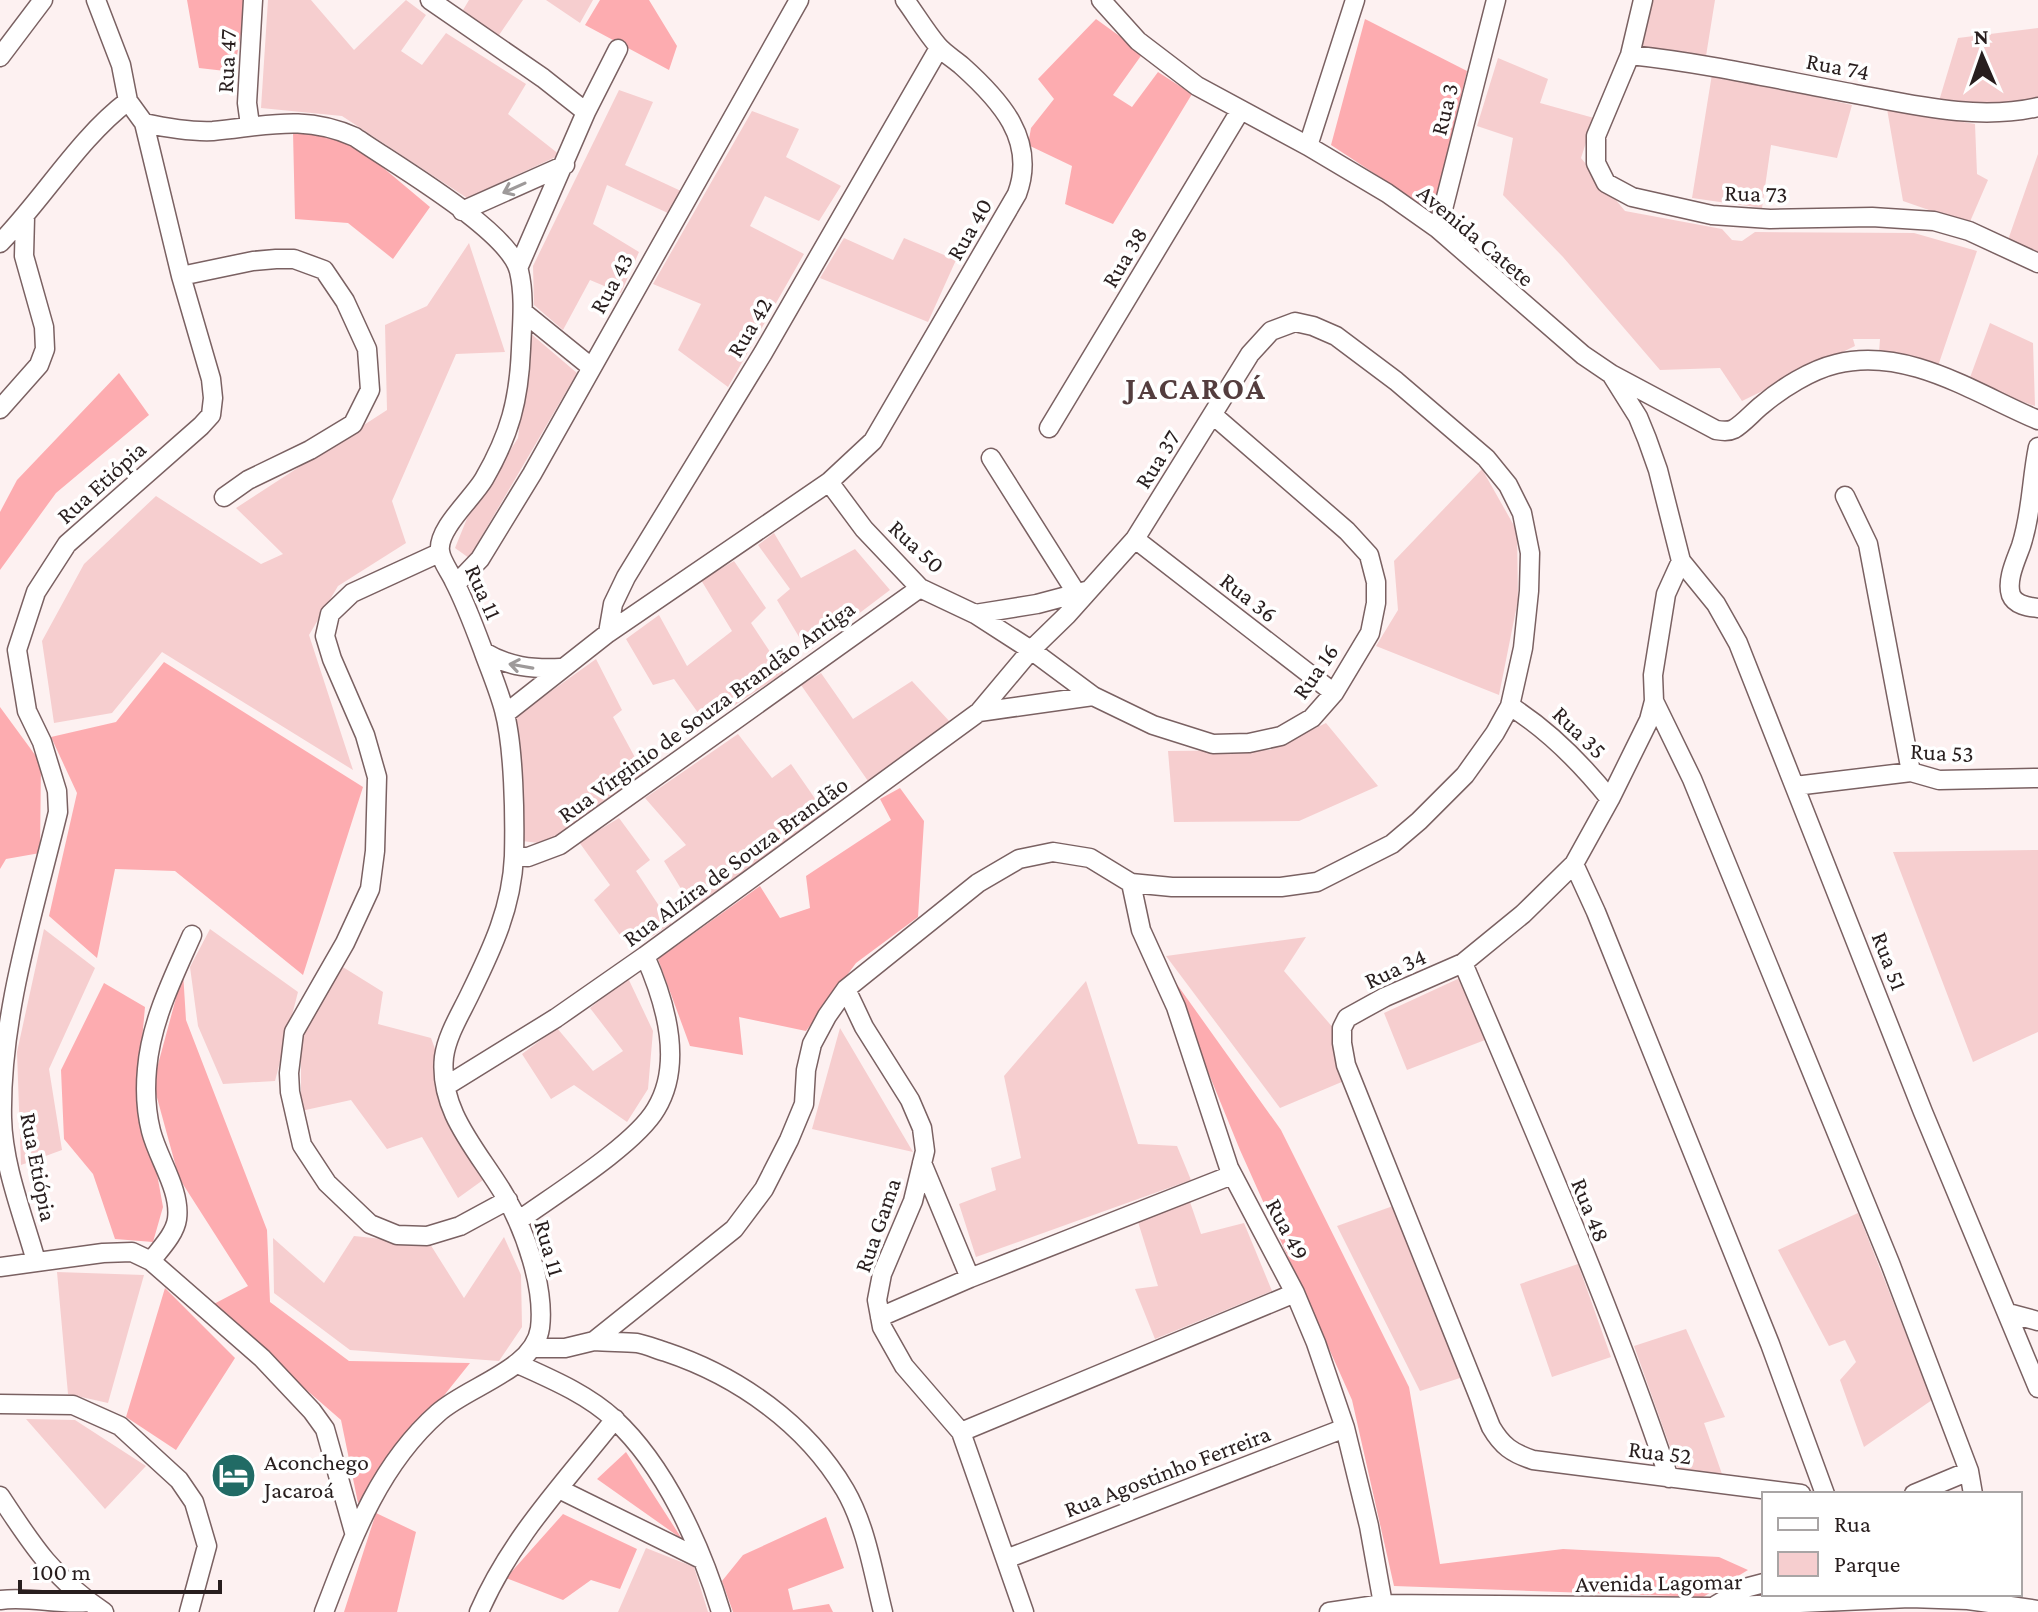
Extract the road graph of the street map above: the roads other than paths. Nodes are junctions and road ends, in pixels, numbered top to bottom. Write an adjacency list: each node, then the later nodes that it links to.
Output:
1 (43, 0): 14 (street)
2 (96, 0): 15 (street)
3 (253, 0): 20 (street, Rua 47)
4 (430, 0): 18 (street)
5 (799, 0): 33 (street, Rua 43)
6 (905, 0): 11 (street, Rua 40)
7 (1101, 0): 17 (street, Avenida Catete)
8 (1496, 0): 25 (street, Rua 3)
9 (1643, 0): 13 (street, Rua 73)
10 (1349, 3): 21 (street)
11 (939, 48): 41 (street, Rua 40); 52 (street, Rua 42)
12 (618, 49): 18 (street)
13 (1630, 55): 16 (street, Rua 74); 29 (street, Rua 73)
14 (0, 57)
15 (128, 101): 19 (street); 24 (street)
16 (2038, 107)
17 (1240, 111): 21 (street, Avenida Catete); 38 (street, Rua 38)
18 (586, 112): 22 (street)
19 (144, 123): 20 (street); 31 (street, Rua Etiópia)
20 (250, 125): 23 (street)
21 (1308, 146): 25 (street, Avenida Catete)
22 (565, 165): 23 (street, one-way to 23); 30 (street)
23 (462, 211): 30 (street)
24 (25, 217): 26 (street); 28 (street)
25 (1438, 229): 34 (street, Avenida Catete)
26 (0, 243)
27 (0, 252): 28 (street)
28 (24, 256): 35 (street)
29 (2038, 263)
30 (519, 266): 32 (street, Rua 11)
31 (181, 276): 43 (street); 78 (street, Rua Etiópia)
32 (523, 312): 33 (street); 45 (street, Rua 11)
33 (591, 367): 47 (street, Rua 43)
34 (1611, 374): 37 (street); 46 (street, Avenida Catete)
35 (0, 409)
36 (1213, 415): 44 (street, Rua 37); 56 (street, Rua 16); 59 (street, Rua 37)
37 (2038, 420)
38 (1049, 428)
39 (2038, 447): 50 (street)
40 (991, 458): 49 (street)
41 (829, 482): 48 (street, Rua 50); 52 (street, Rua 40)
42 (1845, 496): 62 (street)
43 (224, 497)
44 (1135, 539): 49 (street, Rua 37); 56 (street, Rua 36)
45 (439, 553): 47 (street, Rua 11); 76 (street)
46 (1681, 561): 58 (street, Rua 34); 64 (street, Rua 51)
47 (456, 584): 54 (street, Rua 11)
48 (920, 588): 51 (street, Rua 50); 66 (street, Rua Virginio de Souza Brandão Antiga)
49 (1084, 592): 51 (street); 53 (street, Rua 37)
50 (2038, 608)
51 (975, 614): 53 (street, Rua 50)
52 (608, 633): 55 (street, Rua 40)
53 (1031, 650): 57 (street, Rua 16); 60 (street, Rua Alzira de Souza Brandão)
54 (484, 652): 55 (street, one-way to 54); 61 (street, Rua 11)
55 (560, 668): 61 (street, Rua 40)
56 (1334, 693): 57 (street, Rua 16)
57 (1093, 696): 60 (street)
58 (1654, 701): 65 (street, Rua 34); 95 (street)
59 (1510, 706): 65 (street, Rua 35); 68 (street)
60 (979, 712): 70 (street, Rua Alzira de Souza Brandão)
61 (505, 714): 66 (street, Rua 11)
62 (1911, 772): 63 (street, Rua 53); 64 (street, Rua 53)
63 (2038, 778)
64 (1795, 786): 83 (street, Rua 51)
65 (1610, 799): 67 (street, Rua 34)
66 (514, 856): 73 (street, Rua 11)
67 (1574, 864): 71 (street, Rua 34); 99 (street)
68 (1131, 883): 72 (street); 75 (street, Rua 49)
69 (192, 935): 79 (street)
70 (645, 956): 73 (street, Rua Alzira de Souza Brandão); 77 (street)
71 (1463, 963): 94 (street, Rua 34); 96 (street, Rua 48)
72 (846, 989): 74 (street, Rua Gama); 86 (street)
73 (446, 1086): 76 (street, Rua 11)
74 (922, 1163): 81 (street); 84 (street, Rua Gama)
75 (1232, 1175): 81 (street); 82 (street, Rua 49)
76 (508, 1200): 77 (street, Rua 11)
77 (518, 1221): 87 (street, Rua 11)
78 (36, 1261): 79 (street); 80 (street)
79 (151, 1261): 103 (street)
80 (0, 1267)
81 (970, 1278): 84 (street)
82 (1295, 1293): 92 (street, Rua 49); 93 (street)
83 (2008, 1313): 85 (street); 89 (street, Rua 51)
84 (880, 1317): 93 (street, Rua Gama)
85 (2038, 1321)
86 (594, 1341): 87 (street); 116 (street)
87 (534, 1348): 88 (street)
88 (518, 1364): 91 (street); 103 (street)
89 (2038, 1388)
90 (0, 1404): 113 (street)
91 (615, 1419): 97 (street); 104 (street)
92 (1345, 1428): 105 (street, Rua Agostinho Ferreira); 108 (street, Rua 49)
93 (961, 1432): 105 (street, Rua Gama)
94 (1513, 1454): 96 (street, Rua 52)
95 (1969, 1471): 100 (street); 101 (street)
96 (1669, 1478): 98 (street, Rua 52)
97 (559, 1489): 104 (street); 112 (street)
98 (1784, 1492)
99 (1824, 1492)
100 (1919, 1492)
101 (1973, 1492)
102 (0, 1496): 109 (street)
103 (354, 1532): 114 (street)
104 (701, 1559): 115 (street)
105 (1006, 1559): 117 (street, Rua Gama)
106 (1762, 1584): 110 (street)
107 (0, 1600): 109 (street)
108 (1383, 1604): 110 (street, Avenida Lagomar); 118 (street, Avenida Lagomar)
109 (96, 1607)
110 (1712, 1607): 111 (street, Avenida Lagomar)
111 (2038, 1610)
112 (481, 1611)
113 (189, 1612)
114 (324, 1612)
115 (721, 1612)
116 (883, 1612)
117 (1024, 1612)
118 (1329, 1612)

